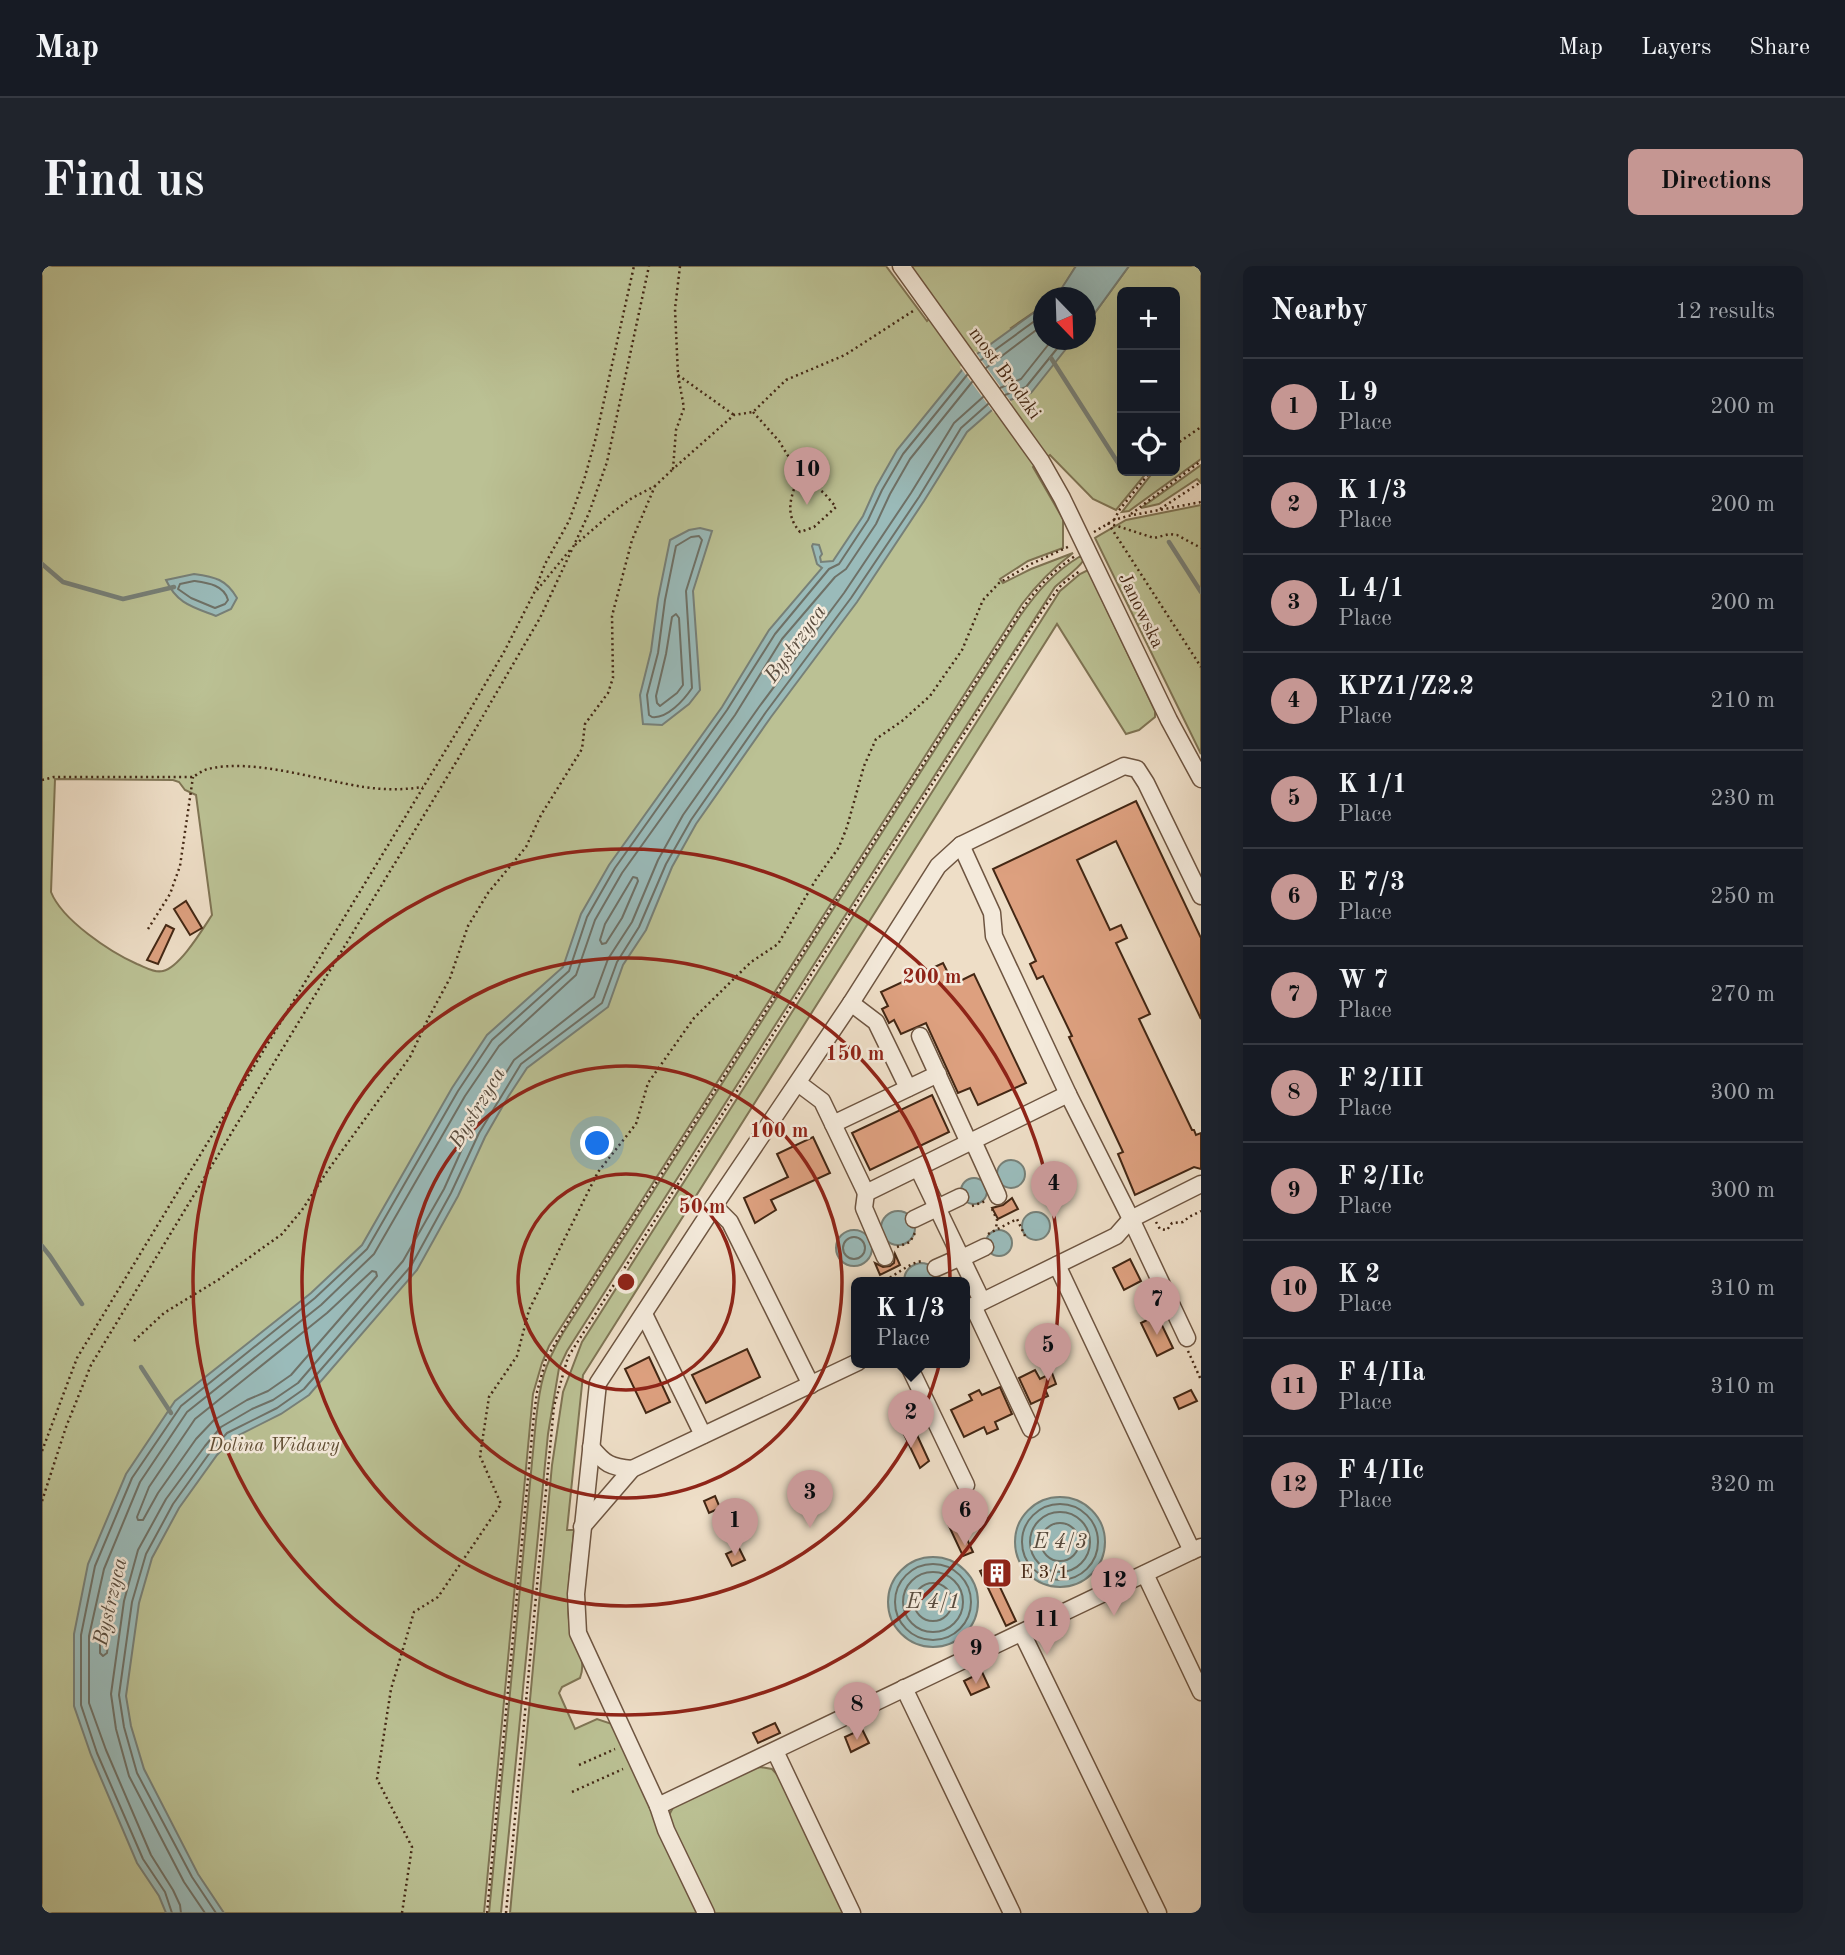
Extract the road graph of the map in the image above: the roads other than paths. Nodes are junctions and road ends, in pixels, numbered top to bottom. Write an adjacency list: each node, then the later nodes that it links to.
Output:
1 (901, 266): 2 (street, most Brodzki)
2 (1041, 461): 3 (street, Janowska)
3 (1201, 779)
4 (961, 845): 5 (street); 6 (street); 11 (street)
5 (1201, 896)
6 (851, 1003): 9 (street); 10 (street)
7 (920, 1036): 8 (street)
8 (938, 1074): 10 (street); 13 (street)
9 (798, 1083): 12 (street); 19 (street)
10 (908, 1088): 12 (street)
11 (1068, 1094): 13 (street); 22 (street)
12 (833, 1124): 16 (street)
13 (971, 1142): 14 (street); 18 (street)
14 (918, 1168): 16 (street); 20 (street)
15 (1201, 1184): 22 (street)
16 (866, 1193): 24 (street)
17 (960, 1197): 20 (street)
18 (991, 1199)
19 (714, 1206): 30 (street); 34 (street)
20 (937, 1208): 21 (street); 25 (street)
21 (914, 1219)
22 (1131, 1219): 26 (street); 31 (street)
23 (985, 1247): 25 (street)
24 (885, 1257)
25 (962, 1257): 27 (street); 28 (street)
26 (1057, 1265): 29 (street); 41 (street)
27 (936, 1268)
28 (966, 1277)
29 (973, 1306): 35 (street)
30 (644, 1314): 36 (street); 37 (street)
31 (1187, 1338)
32 (851, 1365): 34 (street)
33 (910, 1368): 39 (street)
34 (811, 1385): 36 (street)
35 (1031, 1429)
36 (703, 1435): 38 (street)
37 (591, 1447): 38 (street); 40 (street)
38 (632, 1469): 40 (street)
39 (965, 1485)
40 (582, 1527): 47 (street)
41 (1197, 1549): 42 (street)
42 (1145, 1574): 43 (street); 45 (street)
43 (1022, 1633): 44 (street); 51 (street)
44 (904, 1688): 46 (street); 50 (street)
45 (1201, 1692)
46 (775, 1751): 47 (street); 49 (street)
47 (659, 1806): 48 (street)
48 (706, 1913)
49 (852, 1913)
50 (1012, 1913)
51 (1158, 1913)

